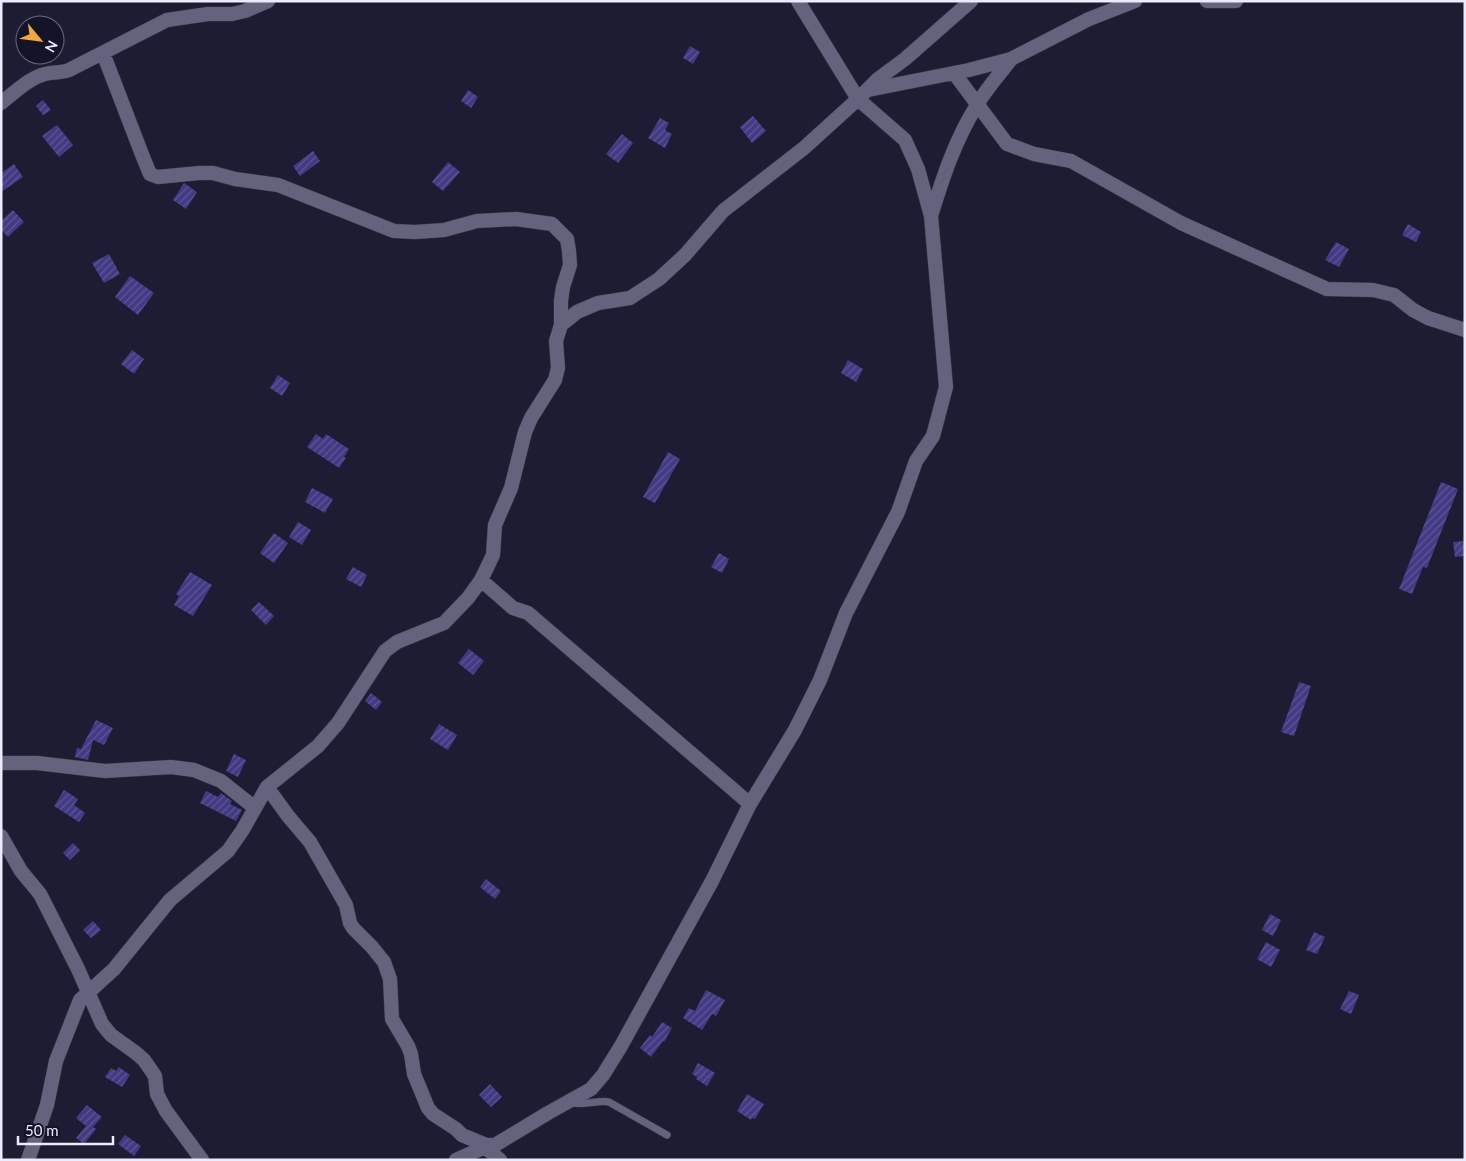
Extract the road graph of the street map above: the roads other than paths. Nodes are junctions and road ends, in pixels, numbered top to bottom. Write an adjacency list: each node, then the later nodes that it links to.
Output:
1 (268, 1): 7 (street)
2 (798, 1): 10 (street)
3 (971, 1): 10 (street)
4 (1134, 1): 8 (street)
5 (1207, 1): 6 (street)
6 (1236, 1)
7 (103, 53): 11 (street); 14 (street)
8 (1012, 59): 9 (street); 12 (street)
9 (954, 73): 10 (street); 12 (street)
10 (863, 94): 13 (street); 14 (street)
11 (1, 103)
12 (978, 103): 13 (street); 15 (street)
13 (931, 216): 19 (street)
14 (562, 325): 16 (street)
15 (1465, 330)
16 (481, 580): 18 (street); 19 (street)
17 (1, 763): 20 (street)
18 (267, 787): 20 (street); 25 (street)
19 (750, 804): 23 (street)
20 (255, 808): 22 (street)
21 (1, 836): 22 (street)
22 (89, 992): 26 (street); 27 (street)
23 (569, 1102): 24 (lane); 25 (street)
24 (667, 1135)
25 (486, 1146): 28 (street); 29 (street)
26 (28, 1160)
27 (202, 1160)
28 (456, 1160)
29 (500, 1160)

